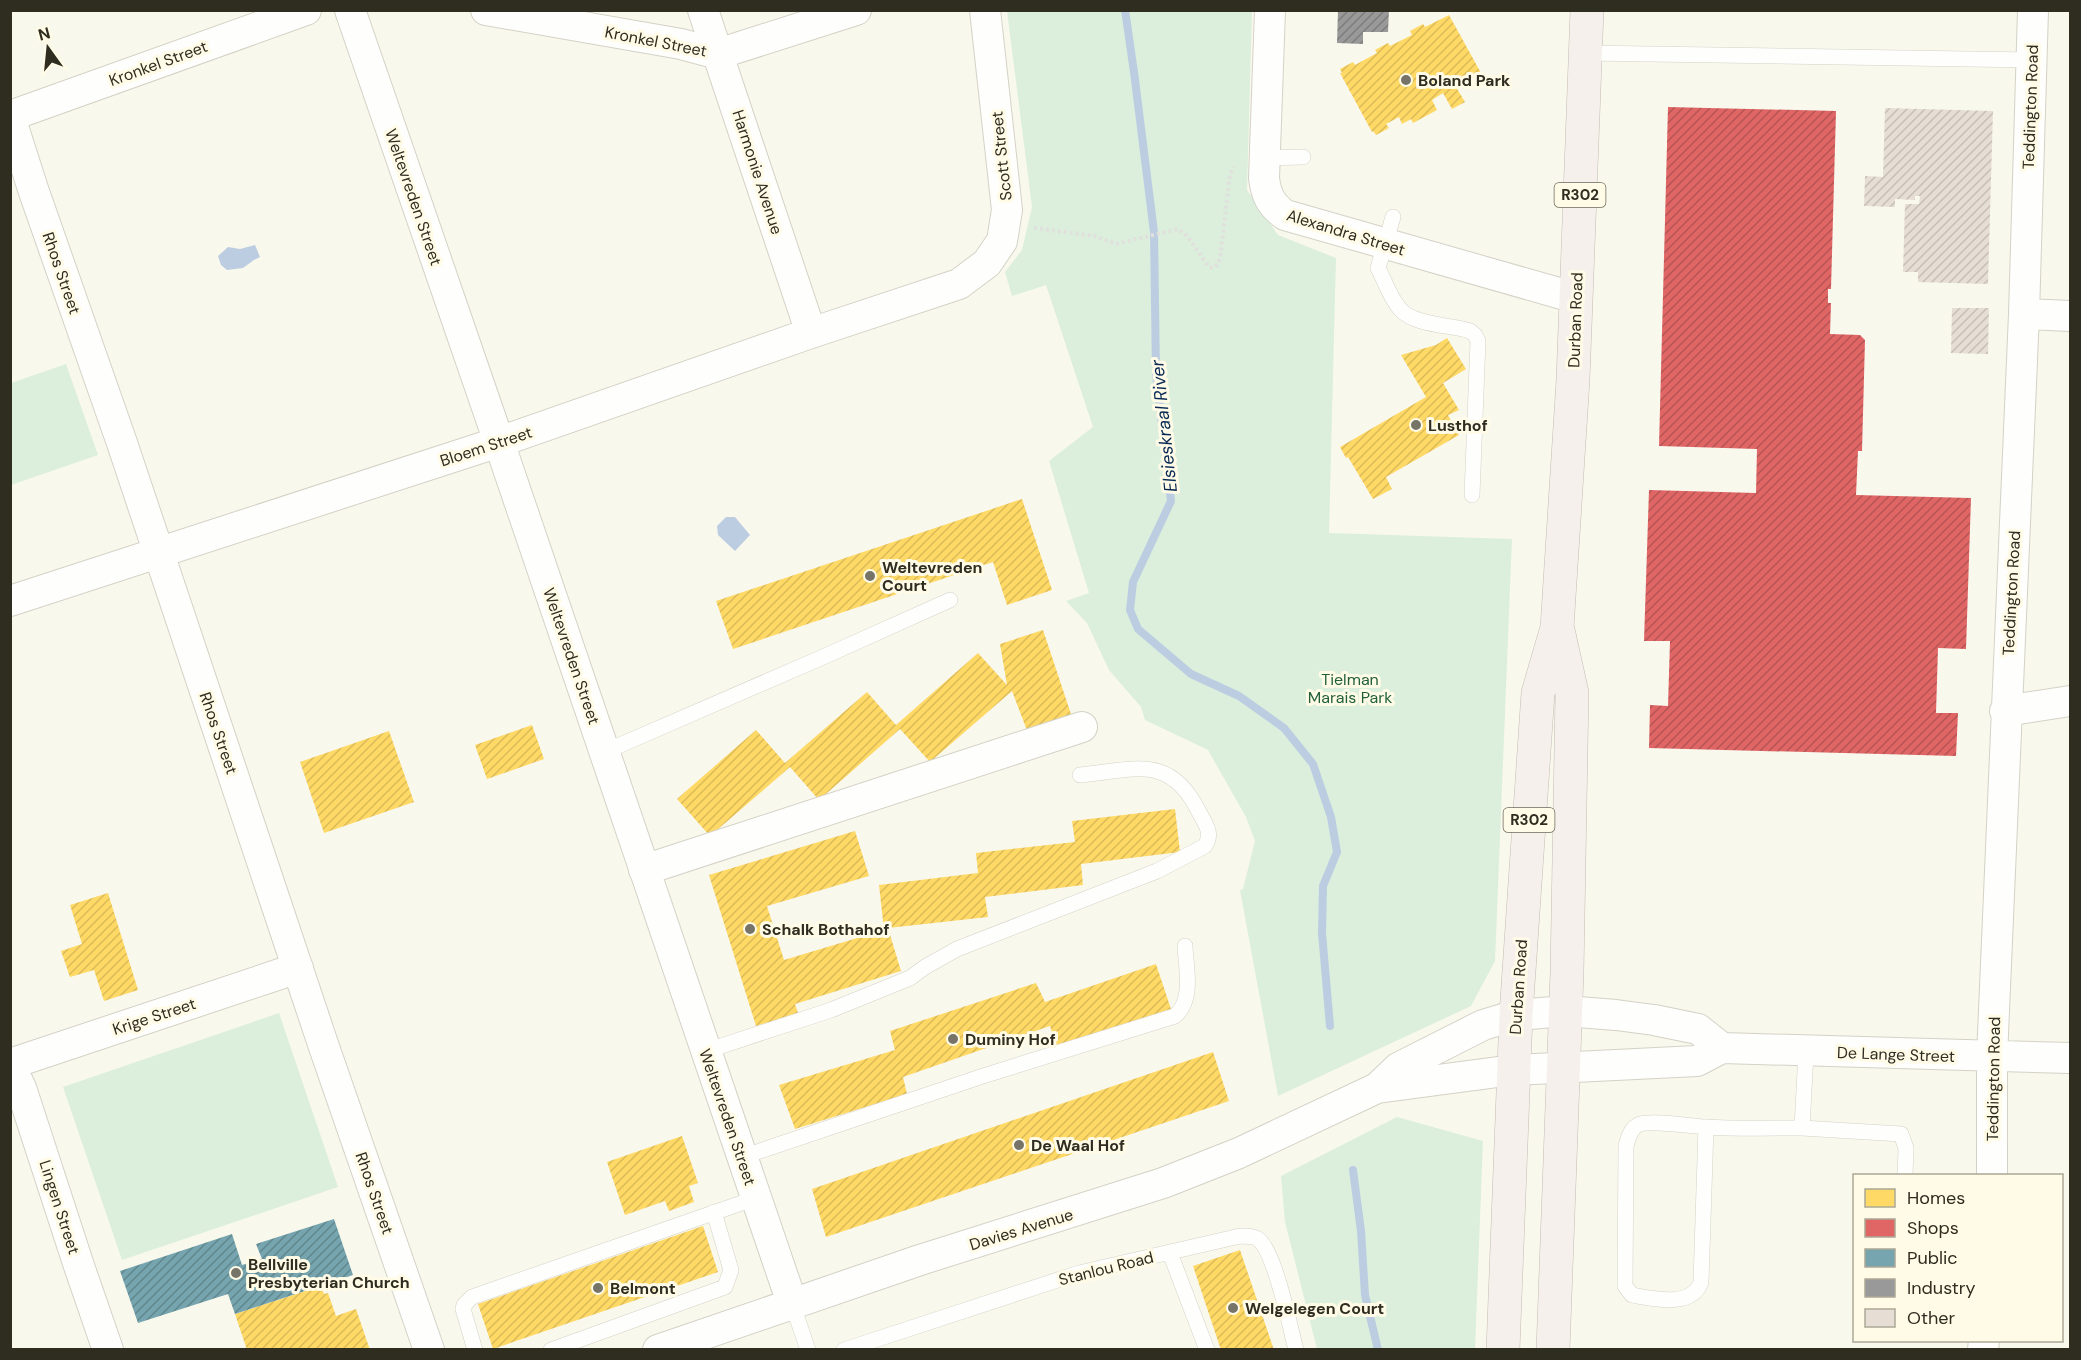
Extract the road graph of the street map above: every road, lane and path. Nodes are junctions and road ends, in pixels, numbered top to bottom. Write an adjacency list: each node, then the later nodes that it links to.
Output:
1 (306, 10): 13 (street, Kronkel Street)
2 (350, 10): 23 (street, Weltevreden Street)
3 (486, 10): 11 (street, Kronkel Street)
4 (703, 10): 11 (street, Harmonie Avenue)
5 (856, 10): 11 (street, Kronkel Street)
6 (985, 10): 18 (street, Scott Street)
7 (1270, 10): 14 (street, Alexandra Street)
8 (1587, 10): 10 (main road, Durban Road / R302)
9 (2033, 10): 12 (street, Teddington Road)
10 (1585, 53): 12 (lane); 19 (main road, Durban Road / R302)
11 (718, 54): 22 (street, Harmonie Avenue)
12 (2032, 60): 20 (street, Teddington Road)
13 (10, 116): 25 (street, Rhos Street)
14 (1264, 155): 15 (lane); 16 (path); 17 (street, Alexandra Street)
15 (1303, 157)
16 (1024, 227)
17 (1389, 230): 19 (street, Alexandra Street); 24 (lane)
18 (959, 284): 22 (street, Bloem Street)
19 (1576, 298): 28 (main road, Durban Road / R302)
20 (2024, 315): 21 (street); 30 (street, Teddington Road)
21 (2070, 316)
22 (811, 333): 23 (street, Bloem Street)
23 (499, 442): 25 (street, Bloem Street); 32 (street, Weltevreden Street)
24 (1472, 495)
25 (159, 553): 27 (street, Bloem Street); 36 (street, Rhos Street)
26 (950, 600): 32 (lane)
27 (10, 601)
28 (1557, 628): 37 (main road, Durban Road / R302); 38 (main road, Durban Road / R302)
29 (2070, 701): 30 (street)
30 (2005, 711): 42 (street, Teddington Road)
31 (1082, 728): 34 (street)
32 (604, 752): 34 (street, Weltevreden Street)
33 (1080, 775): 40 (lane)
34 (644, 870): 40 (street, Weltevreden Street)
35 (1185, 946): 50 (lane)
36 (298, 968): 44 (street, Krige Street); 58 (street, Rhos Street)
37 (1566, 1011): 38 (street, Davies Avenue); 39 (street); 45 (main road, Durban Road / R302)
38 (1516, 1015): 46 (main road, Durban Road / R302); 47 (street, Davies Avenue)
39 (1722, 1048): 41 (street, De Lange Street); 45 (street, De Lange Street)
40 (706, 1051): 50 (street, Weltevreden Street)
41 (1806, 1052): 42 (street, De Lange Street); 49 (lane)
42 (1992, 1057): 43 (street, De Lange Street); 52 (street, Teddington Road)
43 (2070, 1058)
44 (10, 1065): 57 (street, Lingen Street)
45 (1563, 1066): 46 (street, Davies Avenue); 67 (main road, Durban Road / R302)
46 (1513, 1070): 47 (street, Davies Avenue); 66 (main road, Durban Road / R302)
47 (1377, 1089): 56 (street, Davies Avenue)
48 (1706, 1127): 48 (lane); 49 (lane)
49 (1802, 1128): 51 (lane)
50 (742, 1157): 53 (street, Weltevreden Street)
51 (1905, 1174)
52 (1992, 1174)
53 (756, 1198): 54 (lane); 56 (street, Weltevreden Street)
54 (714, 1212): 59 (lane); 60 (lane)
55 (1170, 1253): 63 (lane, Stanlou Road); 64 (lane); 65 (lane, Stanlou Road)
56 (792, 1303): 61 (street, Davies Avenue); 62 (lane)
57 (108, 1350)
58 (429, 1350)
59 (475, 1350)
60 (551, 1350)
61 (658, 1350)
62 (808, 1350)
63 (843, 1350)
64 (1207, 1350)
65 (1296, 1350)
66 (1503, 1350)
67 (1552, 1350)

